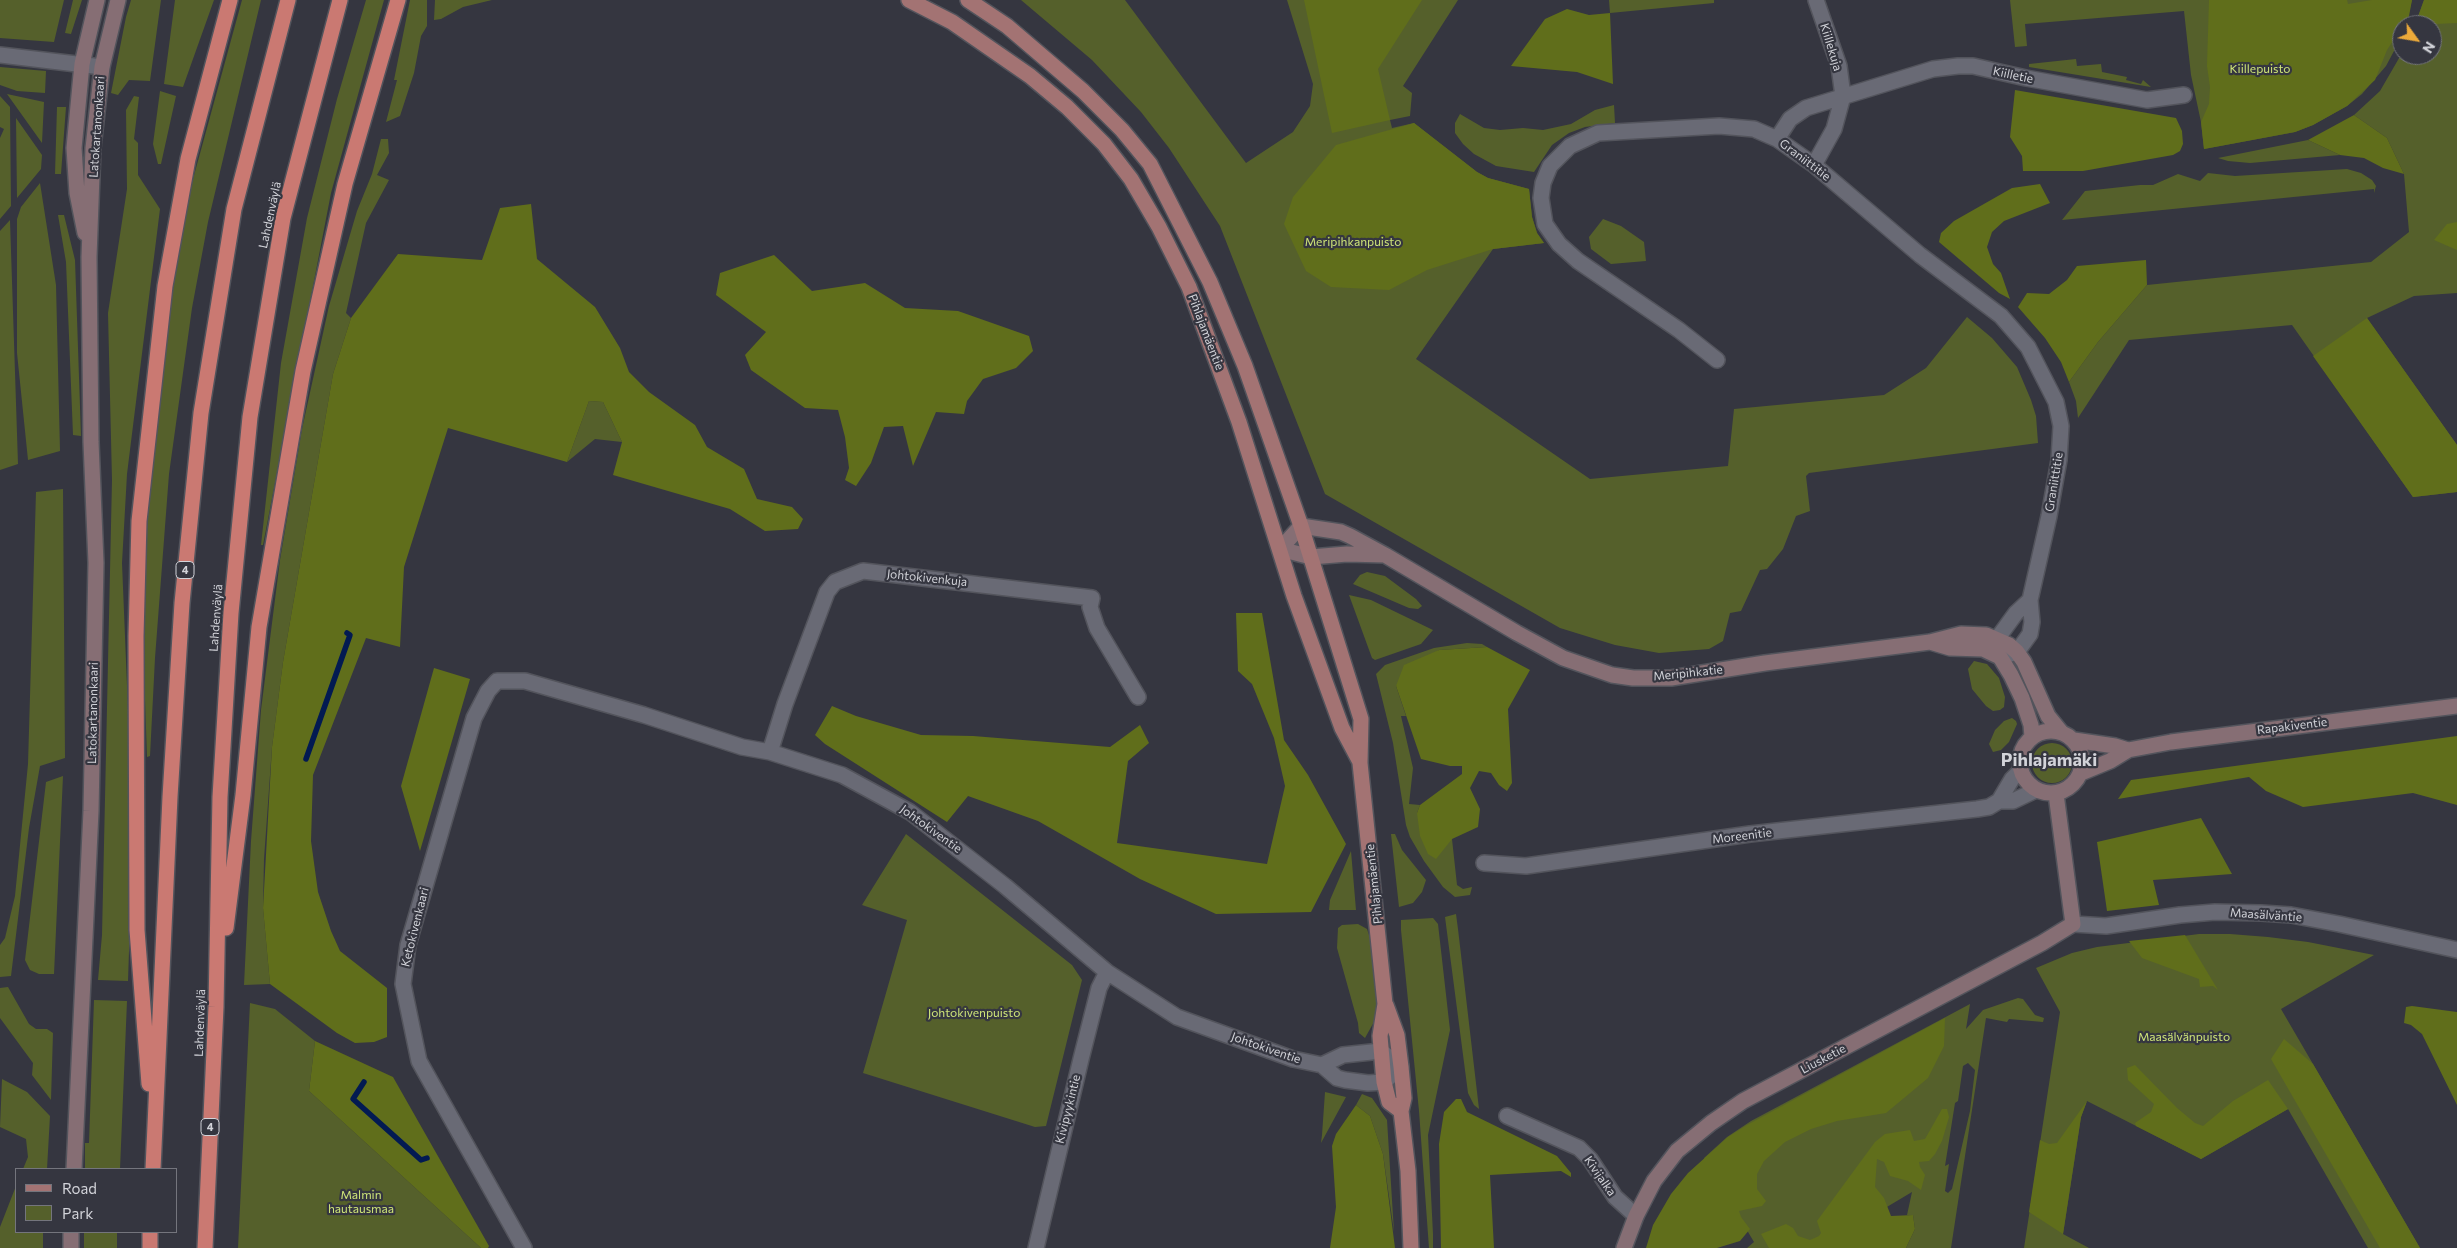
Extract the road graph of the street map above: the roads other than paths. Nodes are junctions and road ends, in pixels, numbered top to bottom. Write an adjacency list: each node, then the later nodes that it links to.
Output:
1 (97, 0): 11 (street, Latokartanonkaari)
2 (118, 0): 12 (street, Latokartanonkaari)
3 (230, 0): 53 (highway)
4 (288, 0): 53 (highway, 4)
5 (340, 0): 46 (highway, Lahdenväylä / 4)
6 (909, 0): 20 (main road, Pihlajamäentie)
7 (968, 0): 19 (main road, Pihlajamäentie)
8 (1816, 0): 14 (street, Kiillekuja)
9 (396, 5): 46 (highway)
10 (0, 55): 11 (street)
11 (82, 64): 12 (street); 17 (street, Latokartanonkaari)
12 (102, 67): 17 (street, Latokartanonkaari)
13 (2184, 95): 14 (street, Kiilletie)
14 (1843, 96): 15 (street, Kiilletie); 16 (street)
15 (1777, 139): 16 (street, Graniittitie); 18 (street, Graniittitie)
16 (1814, 165): 23 (street, Graniittitie)
17 (89, 257): 54 (street, Latokartanonkaari)
18 (1717, 360)
19 (1301, 526): 20 (street); 21 (street, Meripihkatie); 22 (main road, Pihlajamäentie)
20 (1280, 549): 22 (street, Meripihkatie); 35 (main road, Pihlajamäentie)
21 (1385, 555): 22 (street, Meripihkatie); 25 (street, Meripihkatie)
22 (1311, 557): 35 (main road, Pihlajamäentie)
23 (2030, 600): 24 (street, Graniittitie); 26 (street, Graniittitie)
24 (1997, 639): 25 (street, Meripihkatie); 26 (street, Meripihkatie); 27 (street)
25 (1930, 642): 27 (street, Meripihkatie)
26 (2017, 652): 27 (street); 31 (street)
27 (2000, 657): 32 (street)
28 (497, 681): 34 (street, Johtokiventie); 62 (street, Ketokivenkaari)
29 (1138, 697): 34 (street, Johtokivenkuja)
30 (2457, 706): 33 (street, Rapakiventie)
31 (2068, 736): 32 (street); 33 (street, Rapakiventie); 37 (street)
32 (2032, 737): 36 (street)
33 (2128, 750): 37 (street, Rapakiventie)
34 (770, 752): 44 (street, Johtokiventie)
35 (1360, 763): 45 (main road, Pihlajamäentie)
36 (2021, 770): 38 (street); 40 (street)
37 (2081, 773): 39 (street)
38 (2036, 790): 39 (street); 40 (street, Moreenitie)
39 (2056, 794): 42 (street)
40 (1999, 801): 41 (street, Moreenitie)
41 (1484, 863)
42 (2073, 924): 43 (street, Maasälväntie); 56 (street, Liusketie)
43 (2457, 950)
44 (1107, 972): 48 (street, Johtokiventie); 63 (street, Kivipyykintie)
45 (1385, 1004): 47 (main road, Pihlajamäentie); 49 (main road, Pihlajamäentie)
46 (216, 1007): 61 (highway, Lahdenväylä / 4)
47 (1381, 1051): 48 (street); 49 (street); 50 (main road, Pihlajamäentie)
48 (1322, 1065): 50 (street, Johtokiventie)
49 (1401, 1067): 50 (street); 51 (main road, Pihlajamäentie)
50 (1384, 1082): 51 (main road, Pihlajamäentie)
51 (1401, 1112): 64 (main road, Pihlajamäentie)
52 (1507, 1116): 56 (street, Kivijalka)
53 (154, 1150): 55 (highway, 4)
54 (74, 1168)
55 (154, 1168)
56 (1636, 1216): 65 (street, Liusketie)
57 (71, 1233): 59 (street)
58 (150, 1233): 60 (highway)
59 (71, 1248)
60 (150, 1248)
61 (204, 1248)
62 (524, 1248)
63 (1036, 1248)
64 (1410, 1248)
65 (1624, 1248)

